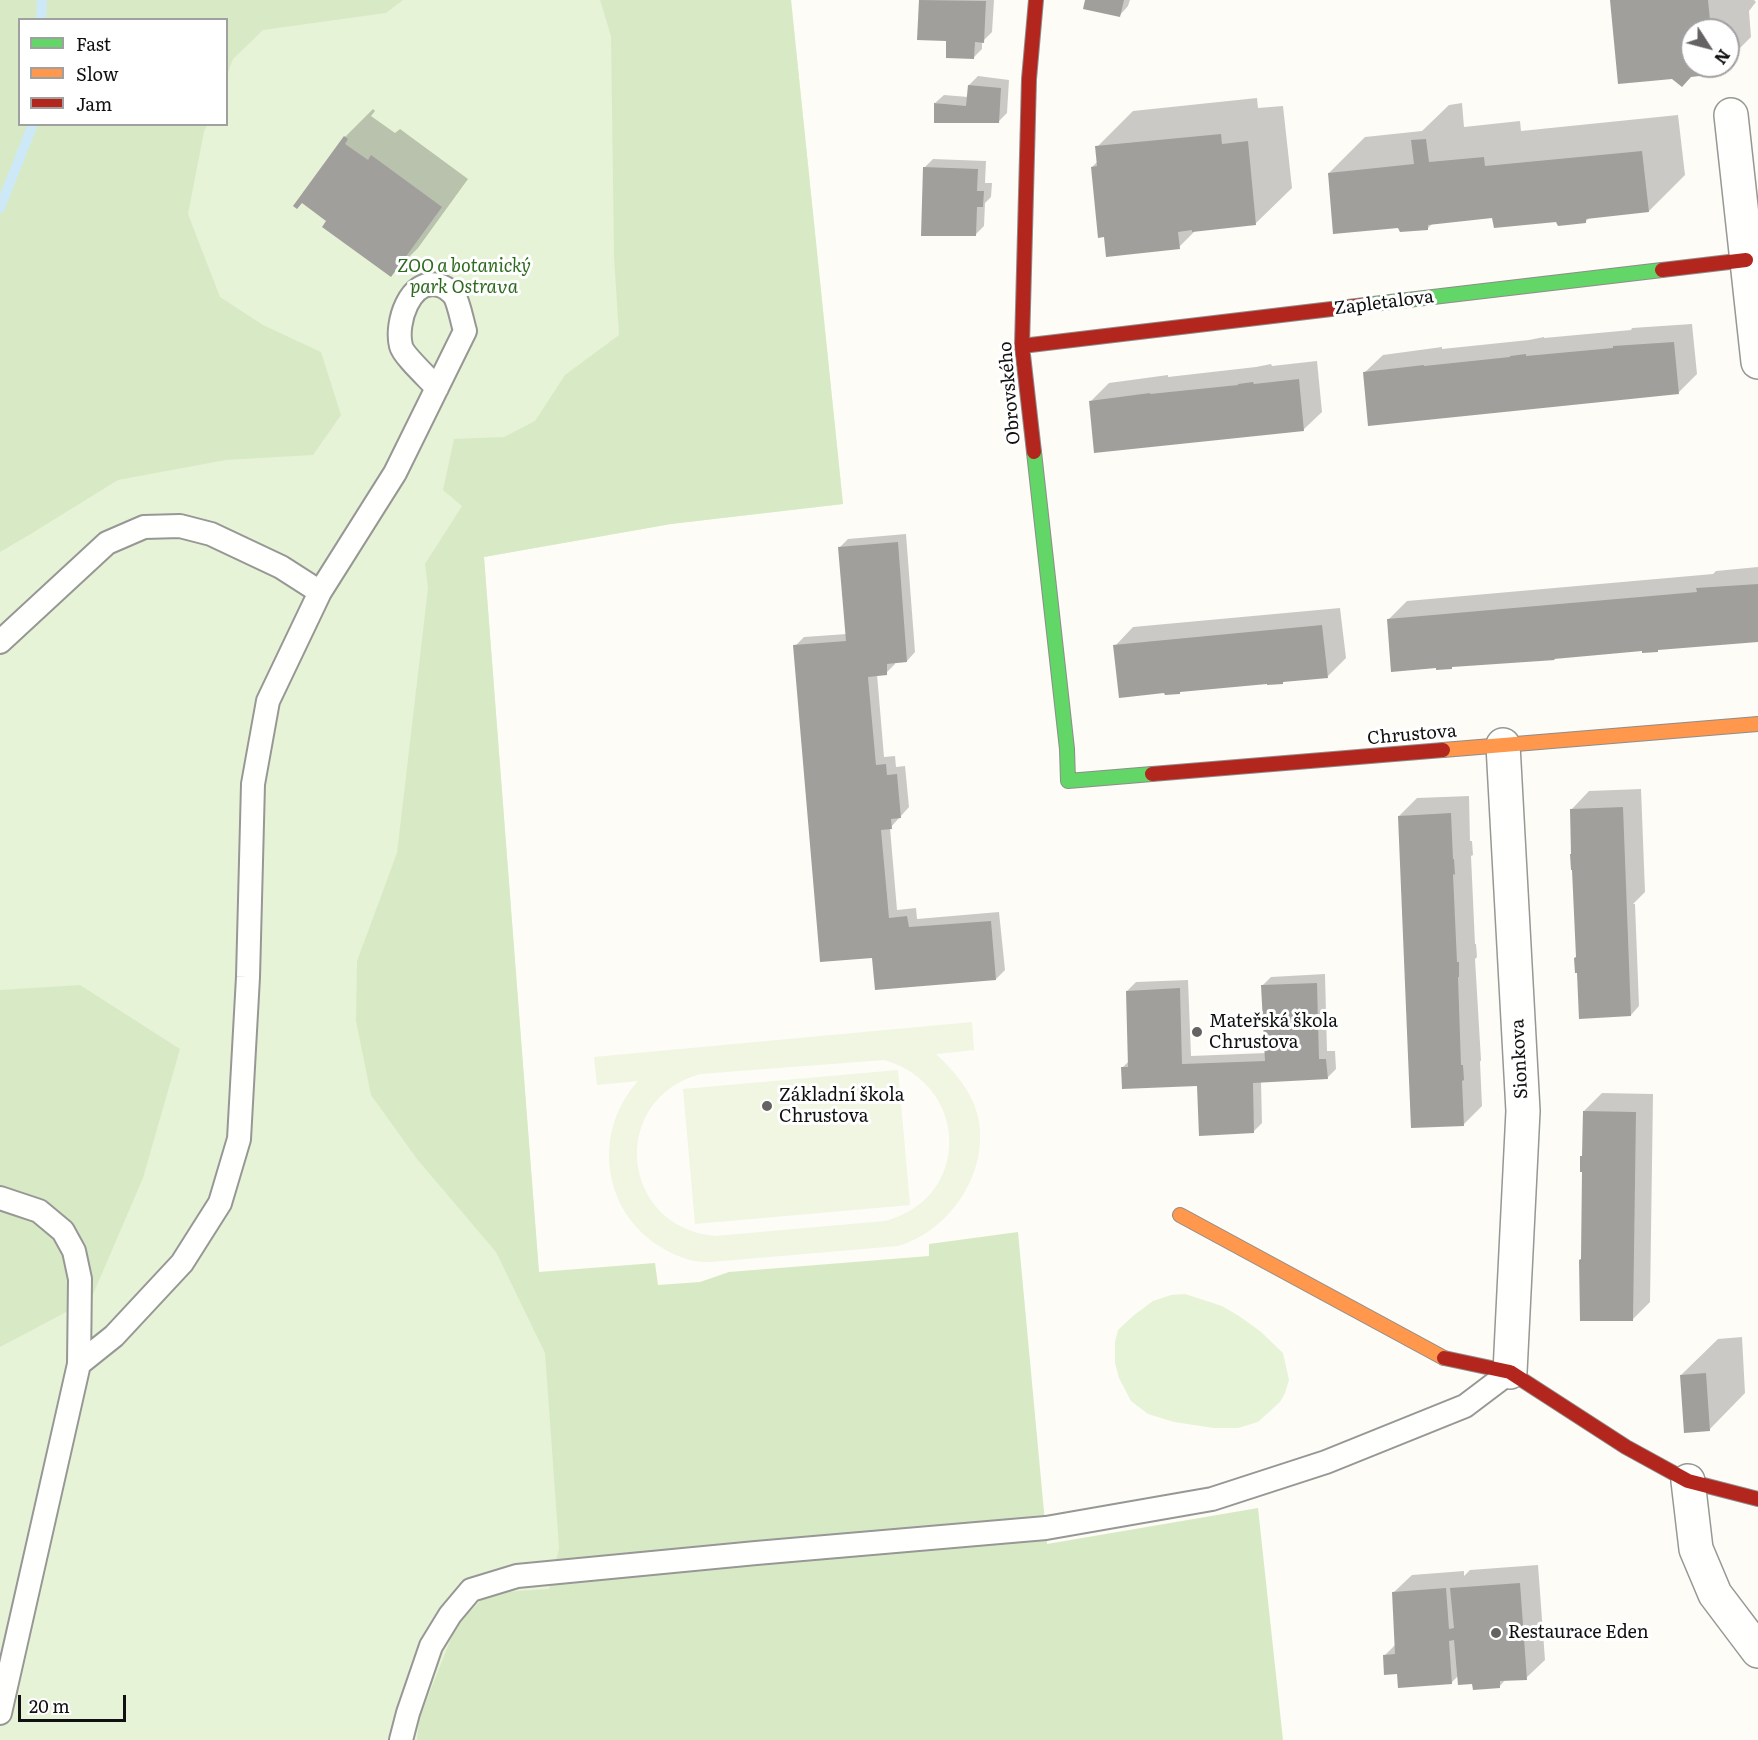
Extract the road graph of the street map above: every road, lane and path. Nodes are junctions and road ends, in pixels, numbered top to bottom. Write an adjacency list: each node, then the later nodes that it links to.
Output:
1 (1036, 0): 4 (street, Obrovského)
2 (1731, 115): 3 (street)
3 (1746, 260): 4 (street, Zapletalova); 5 (street)
4 (1022, 346): 11 (street, Obrovského)
5 (1758, 362)
6 (437, 388): 7 (lane)
7 (320, 592): 8 (lane); 14 (lane)
8 (0, 642)
9 (1758, 724): 10 (street, Chrustova)
10 (1503, 745): 11 (street, Chrustova); 15 (street, Sionkova)
11 (1068, 781)
12 (0, 1198): 14 (lane)
13 (1180, 1215): 15 (street)
14 (79, 1364): 19 (lane)
15 (1510, 1372): 16 (street); 20 (lane)
16 (1688, 1481): 17 (street); 18 (street)
17 (1758, 1499)
18 (1758, 1651)
19 (0, 1713)
20 (401, 1740)

